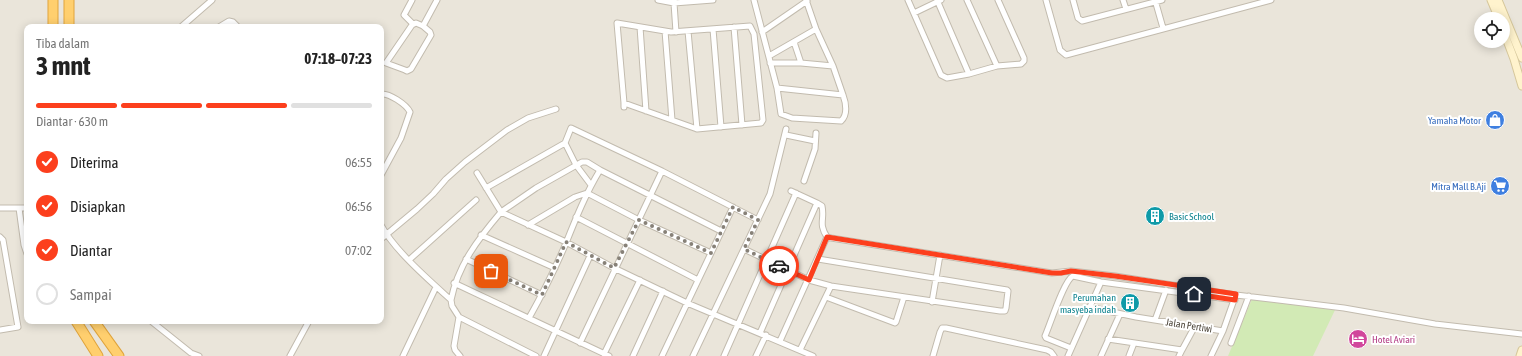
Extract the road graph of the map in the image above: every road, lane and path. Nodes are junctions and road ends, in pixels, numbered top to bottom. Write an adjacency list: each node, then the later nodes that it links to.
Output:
1 (212, 0): 28 (street)
2 (412, 0): 31 (street)
3 (437, 0): 32 (street)
4 (658, 0): 19 (street)
5 (713, 0): 19 (street)
6 (754, 0): 41 (street)
7 (908, 0): 25 (street)
8 (967, 0): 50 (street)
9 (998, 0): 50 (street)
10 (1046, 0): 35 (street)
11 (1073, 0): 23 (street)
12 (1123, 0): 23 (street)
13 (1162, 0): 22 (street)
14 (1271, 0): 35 (street)
15 (1491, 0): 24 (main road)
16 (1498, 0): 43 (main road)
17 (54, 1): 26 (highway)
18 (67, 1): 27 (highway)
19 (674, 1): 40 (street)
20 (807, 1): 37 (street); 41 (street)
21 (939, 1): 25 (street); 51 (street)
22 (1155, 1): 23 (street); 35 (street)
23 (1126, 9)
24 (1496, 12)
25 (914, 13): 51 (street)
26 (54, 24)
27 (68, 24)
28 (184, 24)
29 (224, 24): 30 (street)
30 (235, 24)
31 (413, 24): 32 (street); 32 (street)
32 (423, 26)
33 (640, 27): 38 (street); 57 (street); 57 (street)
34 (734, 27): 36 (street); 59 (street); 59 (street)
35 (1163, 28)
36 (713, 29): 39 (street); 60 (street)
37 (816, 29): 42 (street); 49 (street)
38 (665, 31): 40 (street); 58 (street)
39 (688, 31): 40 (street); 61 (street)
40 (676, 32)
41 (762, 32): 45 (street)
42 (794, 42): 45 (street); 48 (street)
43 (1520, 46): 46 (main road)
44 (1510, 48): 52 (main road)
45 (769, 56): 47 (street)
46 (1522, 58)
47 (770, 63): 48 (street); 53 (street)
48 (801, 63): 49 (street)
49 (833, 66): 55 (street)
50 (997, 66): 51 (street)
51 (969, 74)
52 (1522, 86)
53 (777, 88): 55 (street); 55 (street)
54 (384, 94): 68 (street)
55 (843, 95)
56 (556, 109): 90 (street)
57 (646, 111): 58 (street)
58 (672, 120): 61 (street)
59 (742, 125): 60 (street)
60 (721, 127): 61 (street)
61 (697, 129)
62 (786, 129): 64 (street)
63 (816, 133): 65 (street)
64 (786, 135): 65 (street); 86 (street)
65 (815, 140): 72 (street)
66 (565, 144): 67 (street); 70 (street); 74 (street)
67 (576, 165): 69 (street); 73 (street); 83 (street)
68 (384, 169)
69 (600, 170): 73 (street); 76 (street)
70 (662, 171): 76 (street); 79 (street)
71 (477, 173): 74 (street)
72 (804, 181)
73 (591, 185): 75 (street)
74 (486, 188): 83 (street)
75 (587, 192): 84 (street); 85 (street); 87 (street)
76 (650, 195): 85 (street); 89 (street)
77 (476, 200): 103 (street)
78 (817, 203): 93 (street); 104 (street); 107 (street)
79 (733, 207): 86 (street); 89 (street)
80 (0, 208): 81 (street)
81 (19, 208): 82 (street); 96 (street)
82 (24, 208)
83 (501, 212): 87 (street); 91 (street)
84 (576, 217): 94 (street); 95 (street)
85 (639, 220): 95 (street); 98 (street)
86 (758, 220): 97 (street)
87 (528, 225): 94 (street)
88 (384, 231): 90 (street)
89 (721, 231): 98 (street)
90 (386, 235): 103 (street)
91 (481, 235): 101 (street); 105 (street)
92 (0, 237): 138 (street)
93 (827, 237): 99 (street); 102 (street)
94 (566, 242): 100 (street); 105 (street)
95 (627, 243): 106 (street); 110 (street)
96 (24, 245)
97 (744, 249): 104 (street); 127 (street)
98 (711, 253): 110 (street)
99 (940, 255): 108 (street); 122 (street)
100 (590, 256): 106 (street); 139 (street)
101 (466, 259): 113 (street); 118 (street)
102 (818, 259): 108 (street); 111 (street)
103 (409, 260): 115 (street)
104 (767, 260): 107 (street); 136 (street)
105 (555, 268): 118 (street)
106 (614, 268): 109 (street); 146 (street)
107 (787, 270): 111 (street); 141 (street)
108 (937, 278): 124 (street); 124 (street)
109 (640, 280): 116 (street); 153 (street)
110 (698, 280): 125 (street)
111 (809, 280): 114 (street); 145 (street)
112 (1101, 282): 117 (street); 126 (street); 149 (street)
113 (454, 283): 123 (street); 130 (street)
114 (831, 286): 120 (street); 121 (street)
115 (436, 287): 123 (street); 158 (street)
116 (663, 290): 125 (street); 162 (street)
117 (1166, 290): 122 (street); 131 (street, Jalan Pertiwi)
118 (542, 295): 130 (street)
119 (1249, 296): 122 (street); 142 (street); 148 (street)
120 (826, 297): 121 (street); 150 (street)
121 (904, 297): 124 (street)
122 (1235, 297): 140 (street)
123 (450, 300): 129 (street)
124 (932, 302)
125 (687, 303): 127 (street); 163 (street)
126 (1089, 307): 128 (street, Jalan Pertiwi); 149 (street)
127 (712, 313): 136 (street); 164 (street)
128 (1120, 314): 131 (street, Jalan Pertiwi); 144 (street)
129 (459, 317): 159 (street); 160 (street)
130 (529, 318): 139 (street)
131 (1155, 320): 137 (street, Jalan Pertiwi)
132 (78, 324): 154 (highway)
133 (96, 324): 155 (highway)
134 (155, 324): 156 (street)
135 (307, 324): 157 (street)
136 (738, 325): 141 (street); 165 (street)
137 (1195, 326): 140 (street, Jalan Pertiwi); 151 (street)
138 (0, 330)
139 (556, 330): 146 (street); 161 (street)
140 (1223, 331): 174 (street)
141 (760, 333): 143 (street)
142 (1522, 334)
143 (766, 335): 145 (street); 166 (street)
144 (1108, 339): 147 (street); 171 (street)
145 (780, 341): 150 (street)
146 (580, 343): 153 (street)
147 (1134, 343): 151 (street); 172 (street)
148 (1231, 343)
149 (1071, 348): 170 (street)
150 (800, 350): 167 (street)
151 (1182, 350): 173 (street)
152 (1522, 350): 175 (main road)
153 (606, 355)
154 (98, 356)
155 (119, 356)
156 (199, 356)
157 (290, 356)
158 (402, 356)
159 (460, 356)
160 (536, 356)
161 (544, 356)
162 (633, 356)
163 (662, 356)
164 (693, 356)
165 (724, 356)
166 (756, 356)
167 (813, 356)
168 (933, 356): 169 (street)
169 (1054, 356)
170 (1068, 356)
171 (1101, 356)
172 (1129, 356)
173 (1179, 356)
174 (1211, 356)
175 (1520, 356)

